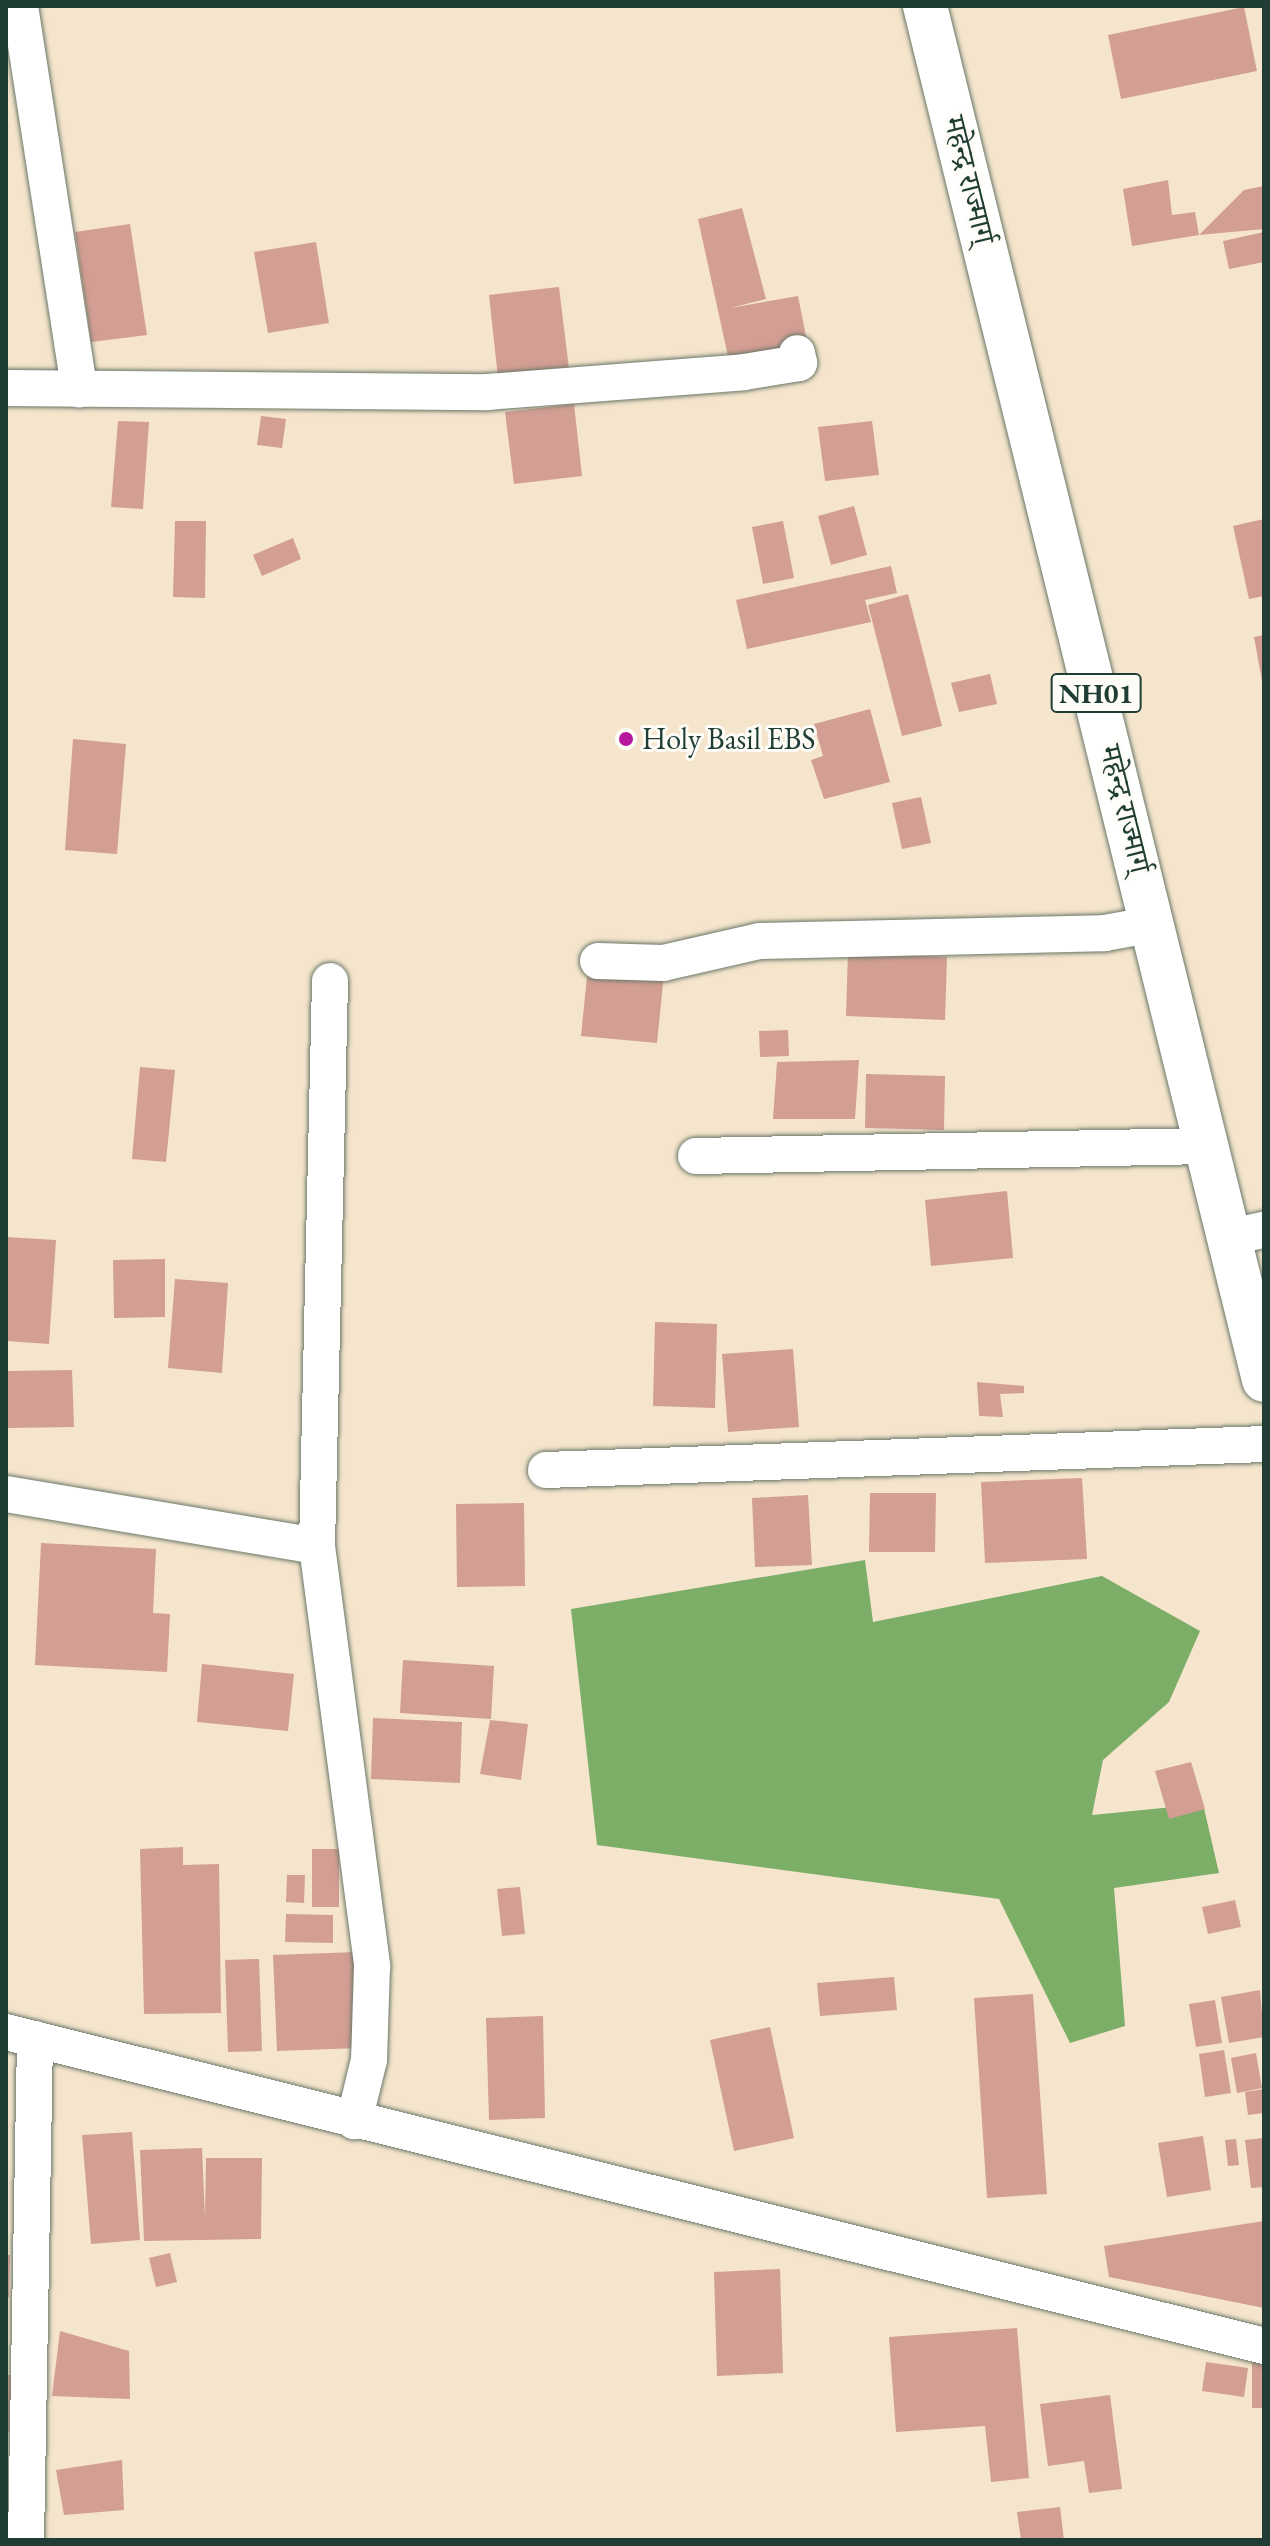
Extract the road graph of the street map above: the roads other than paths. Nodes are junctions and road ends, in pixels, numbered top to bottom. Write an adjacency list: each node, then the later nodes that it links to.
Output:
1 (20, 6): 5 (street)
2 (925, 6): 6 (highway, महेन्द्र राज्मार्ग् / NH01)
3 (797, 353): 5 (street)
4 (6, 388): 5 (street)
5 (79, 389)
6 (1154, 924): 7 (street); 9 (highway, महेन्द्र राज्मार्ग् / NH01)
7 (598, 961)
8 (330, 981): 16 (street)
9 (1207, 1146): 10 (street); 11 (highway, महेन्द्र राज्मार्ग् / NH01)
10 (696, 1156)
11 (1247, 1233): 12 (highway, महेन्द्र राज्मार्ग् / NH01)
12 (1264, 1380)
13 (1264, 1444): 14 (street)
14 (546, 1470)
15 (6, 1494): 16 (street)
16 (317, 1546): 18 (street)
17 (20, 2035): 18 (street); 20 (street)
18 (354, 2121): 19 (street)
19 (1264, 2346)
20 (26, 2540)

